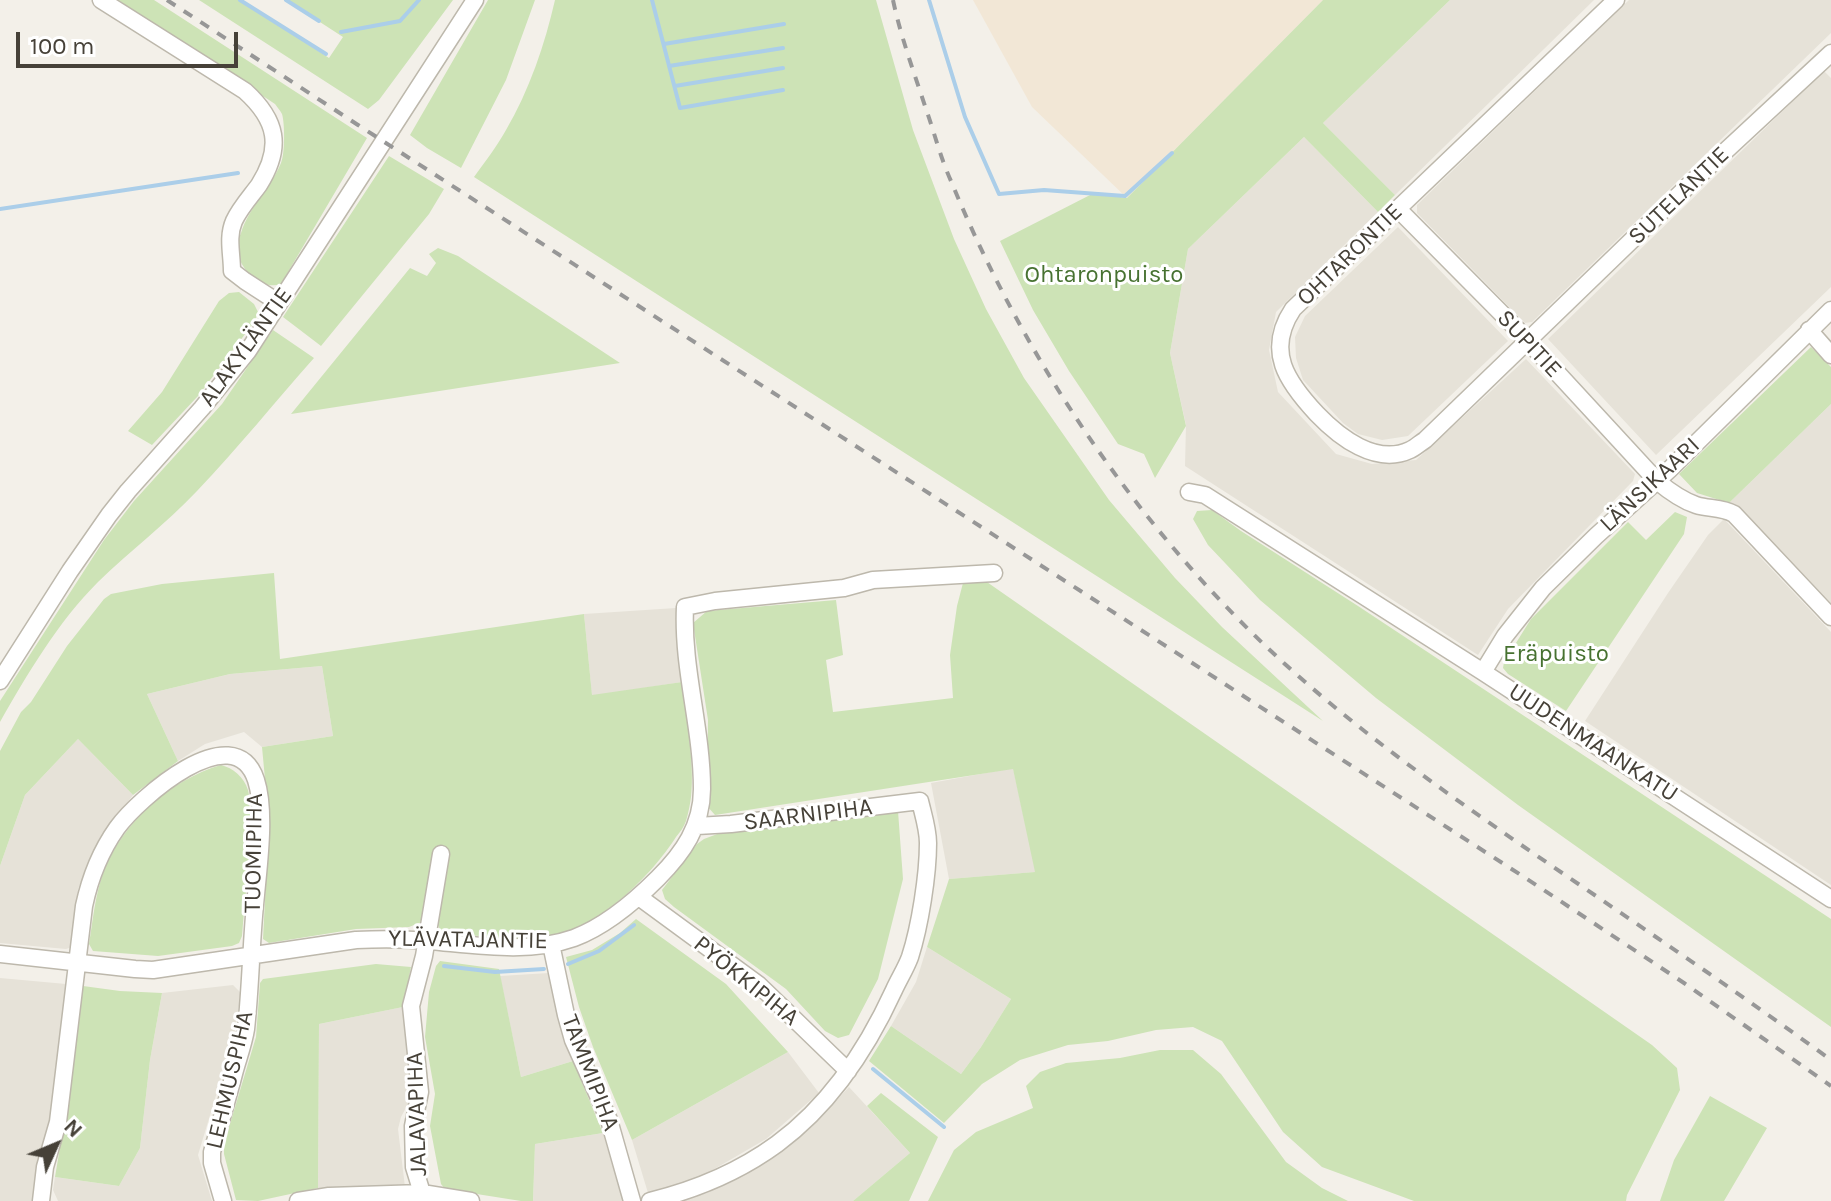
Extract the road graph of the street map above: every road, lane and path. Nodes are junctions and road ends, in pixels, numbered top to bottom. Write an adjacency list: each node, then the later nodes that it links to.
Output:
1 (101, 0): 6 (street)
2 (475, 0): 6 (street, ALAKYLÄNTIE)
3 (1616, 0): 5 (street, OHTARONTIE)
4 (1830, 55): 9 (street, SUTELANTIE)
5 (1398, 209): 9 (street, SUPITIE); 9 (street, OHTARONTIE)
6 (279, 303): 16 (street, ALAKYLÄNTIE)
7 (1831, 310): 8 (street, LÄNSIKAARI)
8 (1809, 330): 10 (street); 11 (street, LÄNSIKAARI)
9 (1527, 341): 11 (street, SUPITIE)
10 (1831, 355)
11 (1657, 481): 14 (street, SUPITIE); 15 (street, LÄNSIKAARI)
12 (1189, 492): 15 (street, UUDENMAANKATU)
13 (994, 573): 17 (street, YLÄVATAJANTIE)
14 (1831, 617)
15 (1483, 672): 20 (street, UUDENMAANKATU)
16 (0, 681)
17 (697, 826): 19 (street, YLÄVATAJANTIE); 26 (street, SAARNIPIHA)
18 (441, 854): 21 (street, JALAVAPIHA)
19 (639, 897): 22 (street, YLÄVATAJANTIE); 26 (street, PYÖKKIPIHA)
20 (1831, 899)
21 (427, 941): 22 (street, YLÄVATAJANTIE); 24 (street, YLÄVATAJANTIE); 27 (street, JALAVAPIHA)
22 (551, 944): 32 (street, TAMMIPIHA)
23 (0, 954): 25 (street, YLÄVATAJANTIE)
24 (250, 957): 25 (street, YLÄVATAJANTIE); 25 (street, TUOMIPIHA); 29 (street, LEHMUSPIHA)
25 (76, 963): 28 (street, TUOMIPIHA)
26 (848, 1071): 33 (street)
27 (422, 1193): 30 (street); 31 (street)
28 (41, 1201)
29 (223, 1201)
30 (298, 1201)
31 (471, 1201)
32 (632, 1201)
33 (650, 1201)

